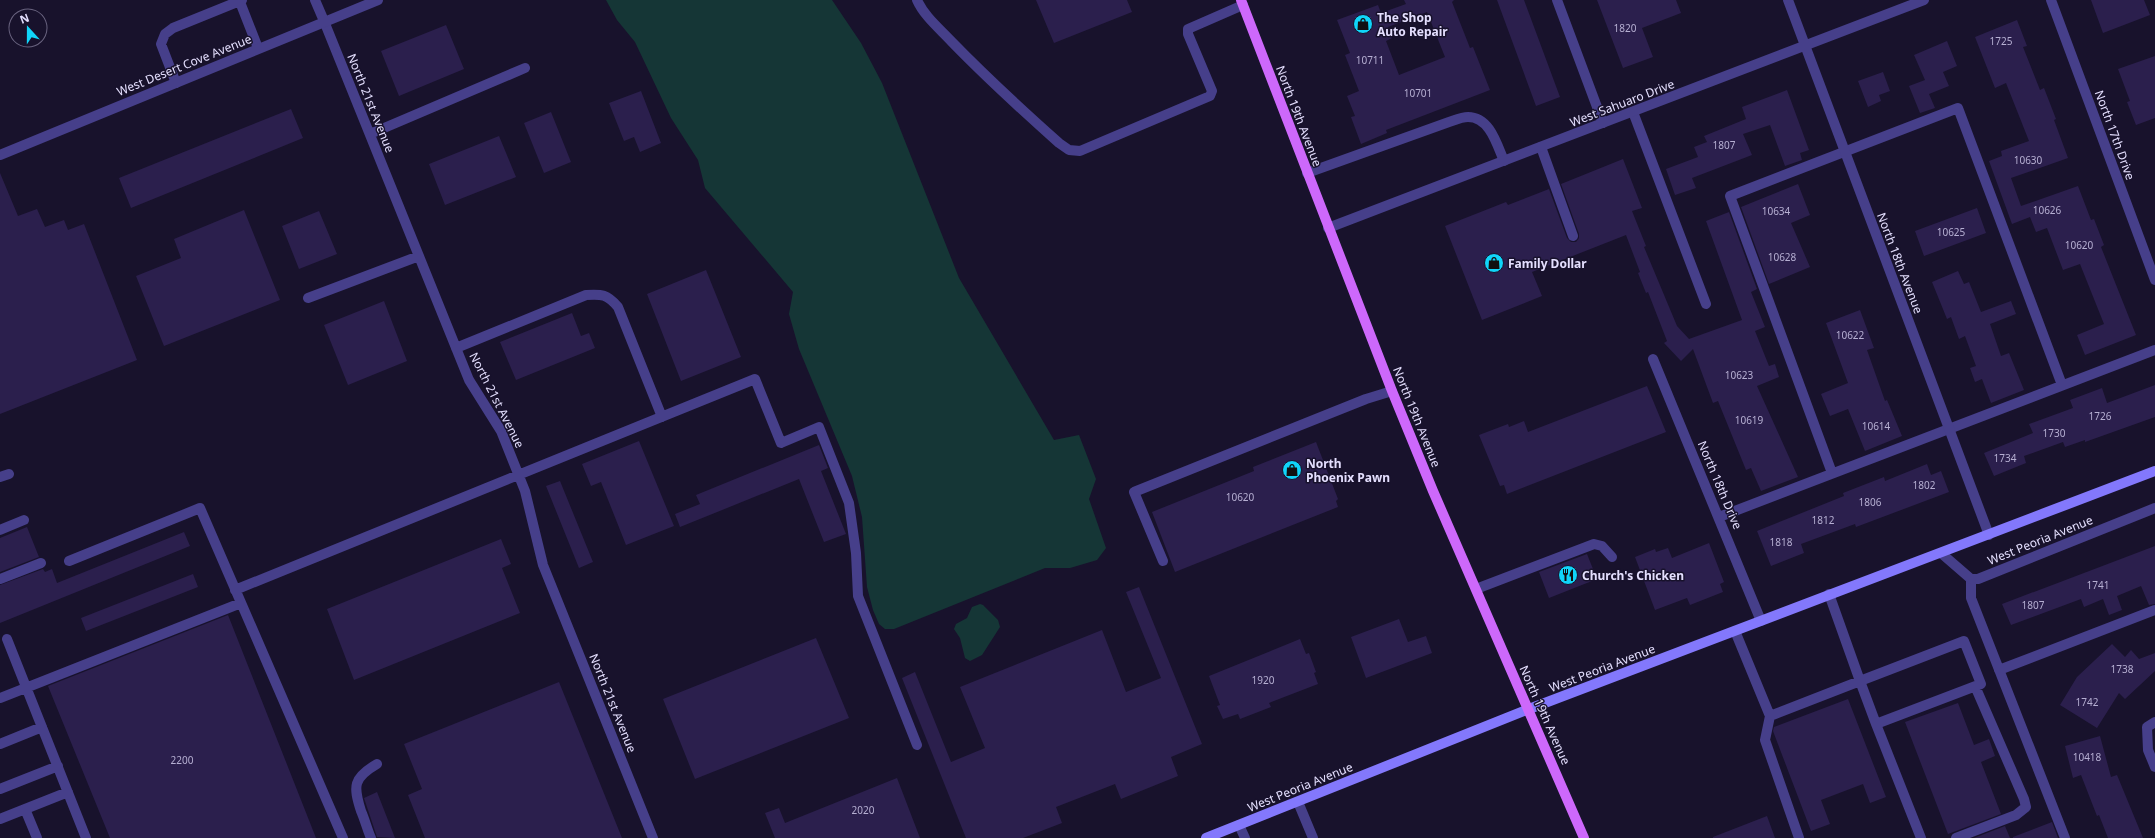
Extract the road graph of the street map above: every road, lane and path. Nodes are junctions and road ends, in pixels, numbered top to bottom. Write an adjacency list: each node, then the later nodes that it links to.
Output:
1 (315, 0): 10 (street, North 21st Avenue)
2 (378, 0): 10 (street, West Desert Cove Avenue)
3 (917, 0): 9 (street)
4 (1557, 0): 16 (street)
5 (1788, 0): 11 (street, North 18th Avenue)
6 (1924, 0): 11 (street, West Sahuaro Drive)
7 (2051, 0): 26 (street, North 17th Drive)
8 (241, 1): 12 (street); 14 (street)
9 (1242, 3): 22 (main road, North 19th Avenue)
10 (324, 21): 12 (street, West Desert Cove Avenue); 17 (street, North 21st Avenue)
11 (1805, 47): 15 (street, West Sahuaro Drive); 19 (street, North 18th Avenue)
12 (258, 48): 14 (street, West Desert Cove Avenue)
13 (526, 68): 17 (street)
14 (176, 83): 20 (street, West Desert Cove Avenue)
15 (1633, 112): 16 (street, West Sahuaro Drive); 28 (street)
16 (1603, 123): 18 (street, West Sahuaro Drive)
17 (370, 134): 25 (street, North 21st Avenue)
18 (1541, 147): 21 (street, West Sahuaro Drive); 24 (street)
19 (1844, 152): 32 (street); 35 (street, North 18th Avenue); 37 (street)
20 (0, 155)
21 (1504, 161): 22 (street); 23 (street, West Sahuaro Drive)
22 (1307, 173): 23 (main road, North 19th Avenue)
23 (1328, 228): 33 (main road, North 19th Avenue)
24 (1573, 236)
25 (419, 256): 27 (street); 29 (street, North 21st Avenue)
26 (2155, 280)
27 (308, 298)
28 (1706, 304)
29 (456, 348): 34 (street); 38 (street, North 21st Avenue)
30 (2155, 350): 32 (street)
31 (1653, 359): 40 (street, North 18th Drive)
32 (2062, 385): 35 (street)
33 (1392, 391): 47 (street); 51 (main road, North 19th Avenue)
34 (662, 417): 38 (street); 70 (street)
35 (1949, 430): 37 (street); 43 (street, North 18th Avenue)
36 (2155, 471): 43 (main road, West Peoria Avenue)
37 (1832, 473): 40 (street)
38 (519, 475): 52 (street); 84 (street, North 21st Avenue)
39 (2155, 508): 50 (street, West Peoria Avenue)
40 (1719, 517): 56 (street, North 18th Drive)
41 (24, 520): 42 (street)
42 (0, 530)
43 (1989, 535): 44 (main road, West Peoria Avenue)
44 (1941, 553): 50 (street); 53 (main road, West Peoria Avenue)
45 (1612, 556): 51 (street)
46 (69, 561): 52 (street)
47 (1163, 561)
48 (41, 563): 49 (street)
49 (0, 579)
50 (1971, 579): 59 (street)
51 (1476, 589): 64 (main road, North 19th Avenue)
52 (235, 590): 54 (street)
53 (1829, 594): 56 (main road, West Peoria Avenue); 60 (street)
54 (241, 603): 62 (street); 82 (street)
55 (2155, 610): 59 (street)
56 (1761, 621): 57 (main road, West Peoria Avenue)
57 (1735, 631): 64 (main road, West Peoria Avenue); 65 (street)
58 (7, 639): 62 (street)
59 (1999, 670): 92 (street)
60 (1860, 681): 61 (street); 65 (street); 66 (street)
61 (1975, 686): 66 (street); 91 (street)
62 (27, 687): 63 (street); 68 (street)
63 (0, 698)
64 (1529, 709): 76 (main road, West Peoria Avenue); 88 (main road, North 19th Avenue)
65 (1770, 716): 89 (street)
66 (1876, 724): 90 (street)
67 (2151, 724): 73 (street)
68 (42, 727): 69 (street); 72 (street)
69 (0, 744)
70 (917, 745)
71 (377, 764): 83 (street)
72 (58, 766): 74 (street); 75 (street)
73 (2155, 767)
74 (0, 790)
75 (68, 792): 77 (street); 81 (street)
76 (1298, 802): 79 (main road, West Peoria Avenue); 87 (street)
77 (25, 809): 78 (street); 80 (street)
78 (0, 819)
79 (1240, 825): 85 (main road, West Peoria Avenue); 86 (street)
80 (37, 838)
81 (86, 838)
82 (343, 838)
83 (371, 838)
84 (653, 838)
85 (1206, 838)
86 (1245, 838)
87 (1314, 838)
88 (1584, 838)
89 (1799, 838)
90 (1921, 838)
91 (1956, 838)
92 (2065, 838)

